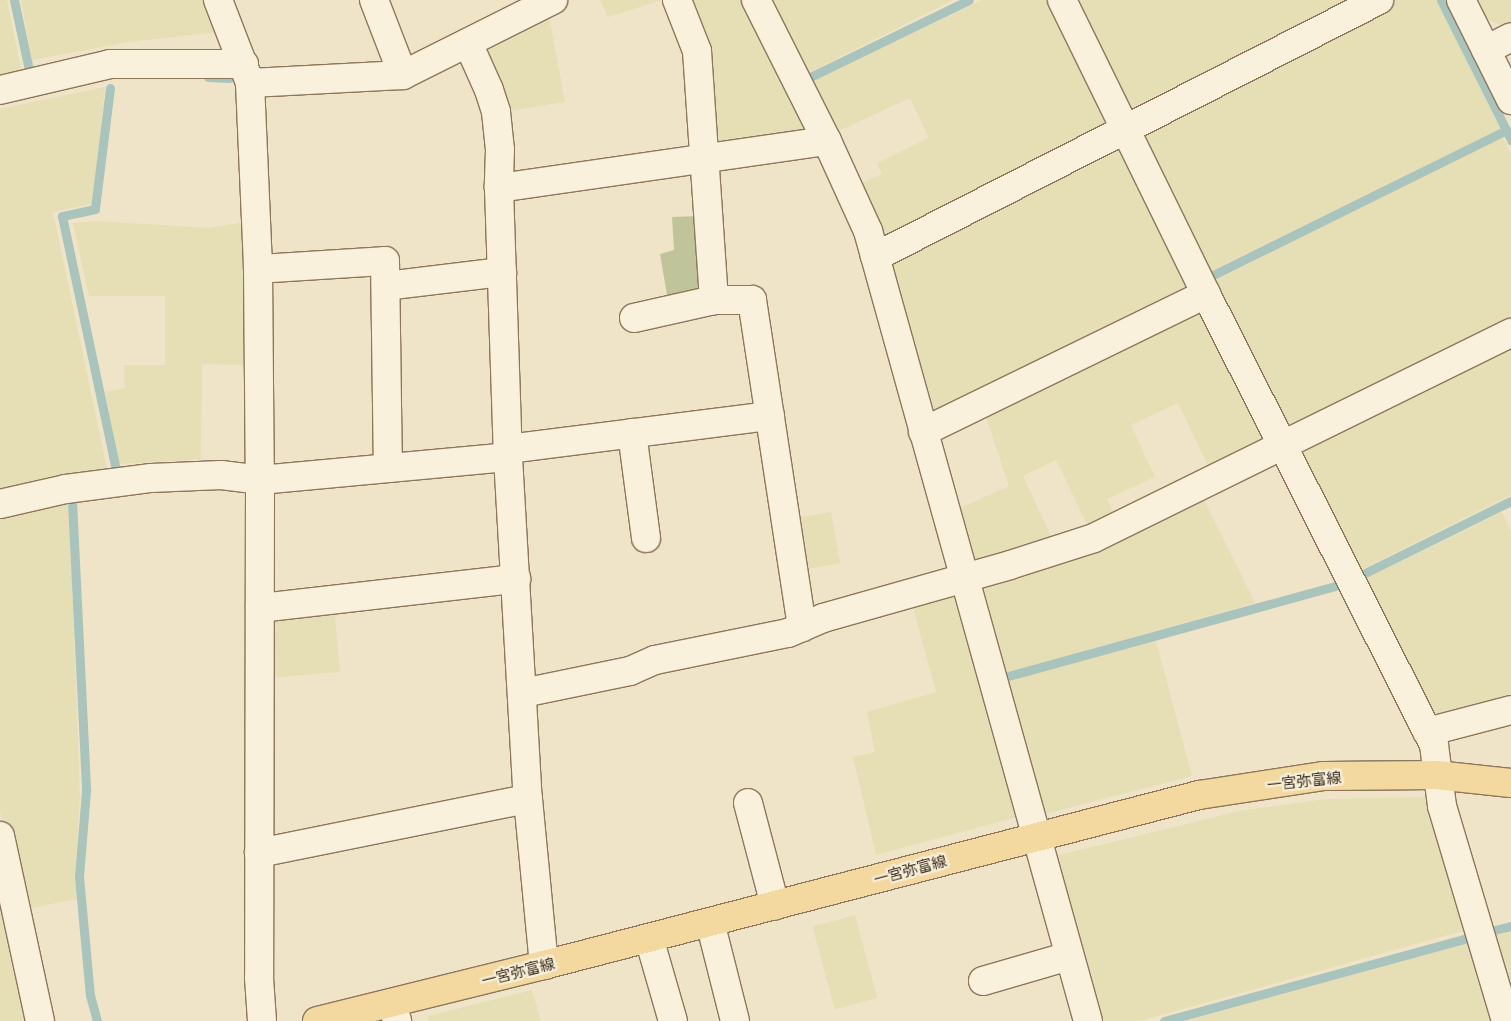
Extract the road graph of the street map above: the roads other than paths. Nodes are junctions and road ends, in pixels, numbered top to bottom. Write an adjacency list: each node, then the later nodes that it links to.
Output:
1 (218, 0): 12 (street)
2 (374, 0): 13 (street)
3 (553, 0): 10 (street)
4 (677, 0): 18 (street)
5 (756, 0): 17 (street)
6 (1062, 0): 16 (street)
7 (1379, 0): 16 (street)
8 (1461, 0): 11 (street)
9 (1511, 38): 11 (street)
10 (468, 42): 13 (street); 19 (street)
11 (1486, 50): 15 (street)
12 (247, 74): 13 (street); 14 (street); 21 (street)
13 (403, 75)
14 (0, 90)
15 (1511, 100)
16 (1125, 127): 20 (street); 24 (street)
17 (827, 142): 18 (street); 20 (street)
18 (704, 159): 19 (street); 25 (street)
19 (499, 188): 22 (street)
20 (875, 256): 29 (street)
21 (258, 270): 23 (street); 34 (street)
22 (502, 272): 23 (street); 32 (street)
23 (386, 286): 33 (street)
24 (1206, 294): 29 (street); 31 (street)
25 (714, 300): 26 (street); 28 (street)
26 (634, 318)
27 (1511, 332): 31 (street)
28 (770, 416): 30 (street); 40 (street)
29 (923, 432): 37 (street)
30 (632, 433): 32 (street); 36 (street)
31 (1282, 445): 37 (street); 43 (street)
32 (508, 453): 33 (street); 38 (street)
33 (388, 468): 34 (street)
34 (260, 480): 35 (street); 39 (street)
35 (0, 504)
36 (646, 538)
37 (963, 578): 40 (street); 49 (street)
38 (516, 579): 39 (street); 41 (street)
39 (260, 608): 50 (street)
40 (802, 627): 41 (street)
41 (523, 694): 46 (street)
42 (1511, 710): 43 (street)
43 (1427, 732): 44 (street)
44 (1436, 775): 45 (main road, 一宮弥富線); 49 (main road, 一宮弥富線); 64 (street)
45 (1511, 783)
46 (528, 799): 50 (street); 55 (street)
47 (748, 803): 51 (street)
48 (0, 836): 58 (street)
49 (1036, 836): 51 (main road, 一宮弥富線); 54 (street)
50 (259, 853): 59 (street)
51 (775, 905): 52 (main road, 一宮弥富線)
52 (710, 922): 53 (main road, 一宮弥富線); 62 (street)
53 (649, 938): 55 (main road, 一宮弥富線); 61 (street)
54 (1069, 956): 56 (street); 63 (street)
55 (544, 965): 57 (main road, 一宮弥富線)
56 (983, 981)
57 (394, 1012): 60 (main road, 一宮弥富線)
58 (40, 1021)
59 (262, 1021)
60 (317, 1021)
61 (672, 1021)
62 (735, 1021)
63 (1088, 1021)
64 (1506, 1021)

